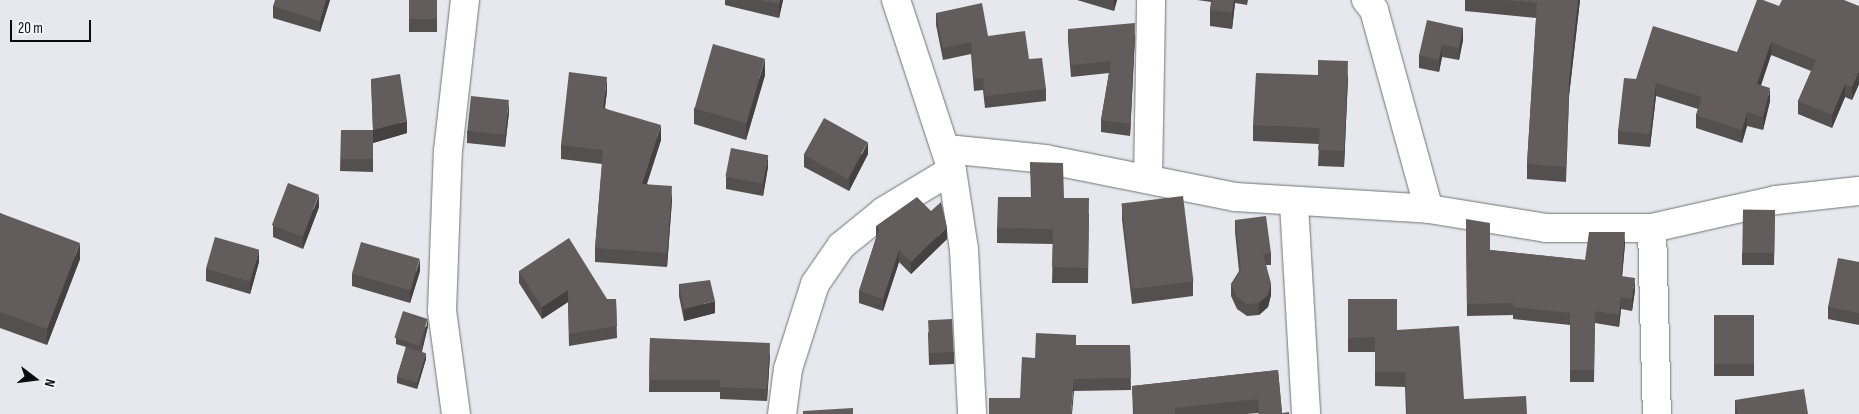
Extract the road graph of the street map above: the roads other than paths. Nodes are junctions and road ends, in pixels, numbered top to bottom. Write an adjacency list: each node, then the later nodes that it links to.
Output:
1 (465, 0): 11 (street)
2 (896, 0): 5 (street)
3 (1152, 0): 6 (street)
4 (1366, 0): 9 (street)
5 (949, 160): 6 (street); 12 (street); 13 (street)
6 (1148, 179): 8 (street)
7 (1859, 191): 10 (street)
8 (1294, 204): 9 (street); 14 (street)
9 (1429, 209): 10 (street)
10 (1652, 228): 15 (street)
11 (456, 414)
12 (782, 414)
13 (972, 414)
14 (1306, 414)
15 (1657, 414)

